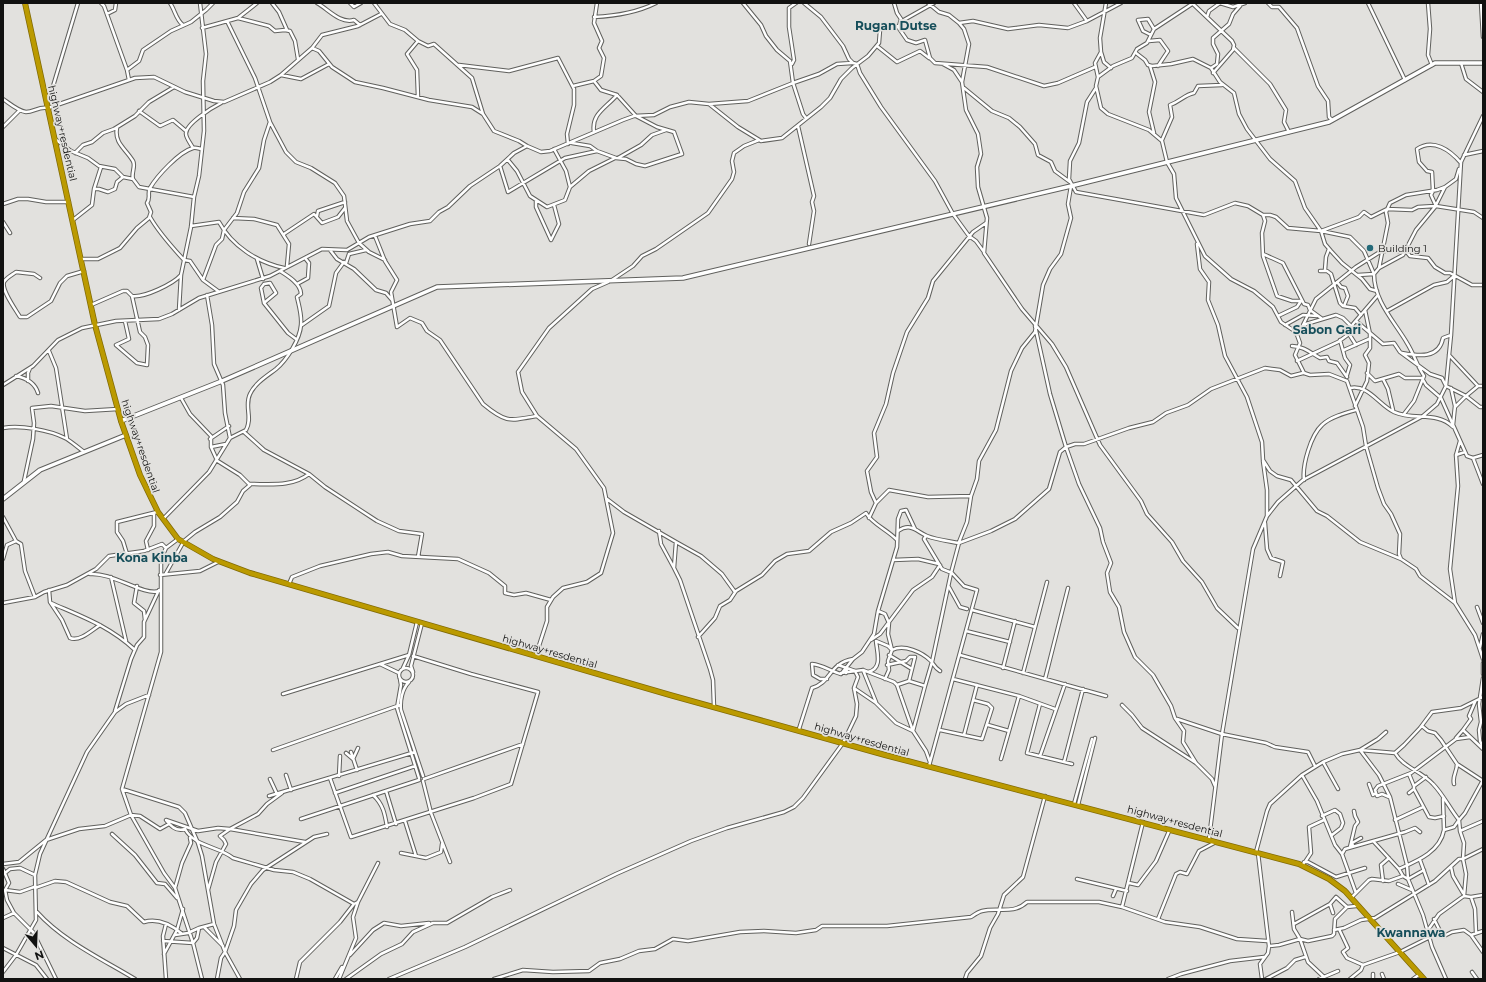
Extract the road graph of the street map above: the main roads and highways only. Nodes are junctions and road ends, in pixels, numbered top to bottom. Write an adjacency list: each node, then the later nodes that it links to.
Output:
1 (25, 3): 3 (highway, highway+resdential)
2 (1483, 63): 3 (main road)
3 (121, 421): 4 (highway, highway+resdential)
4 (126, 435): 5 (main road); 6 (highway, highway+resdential)
5 (3, 499)
6 (1424, 979)

